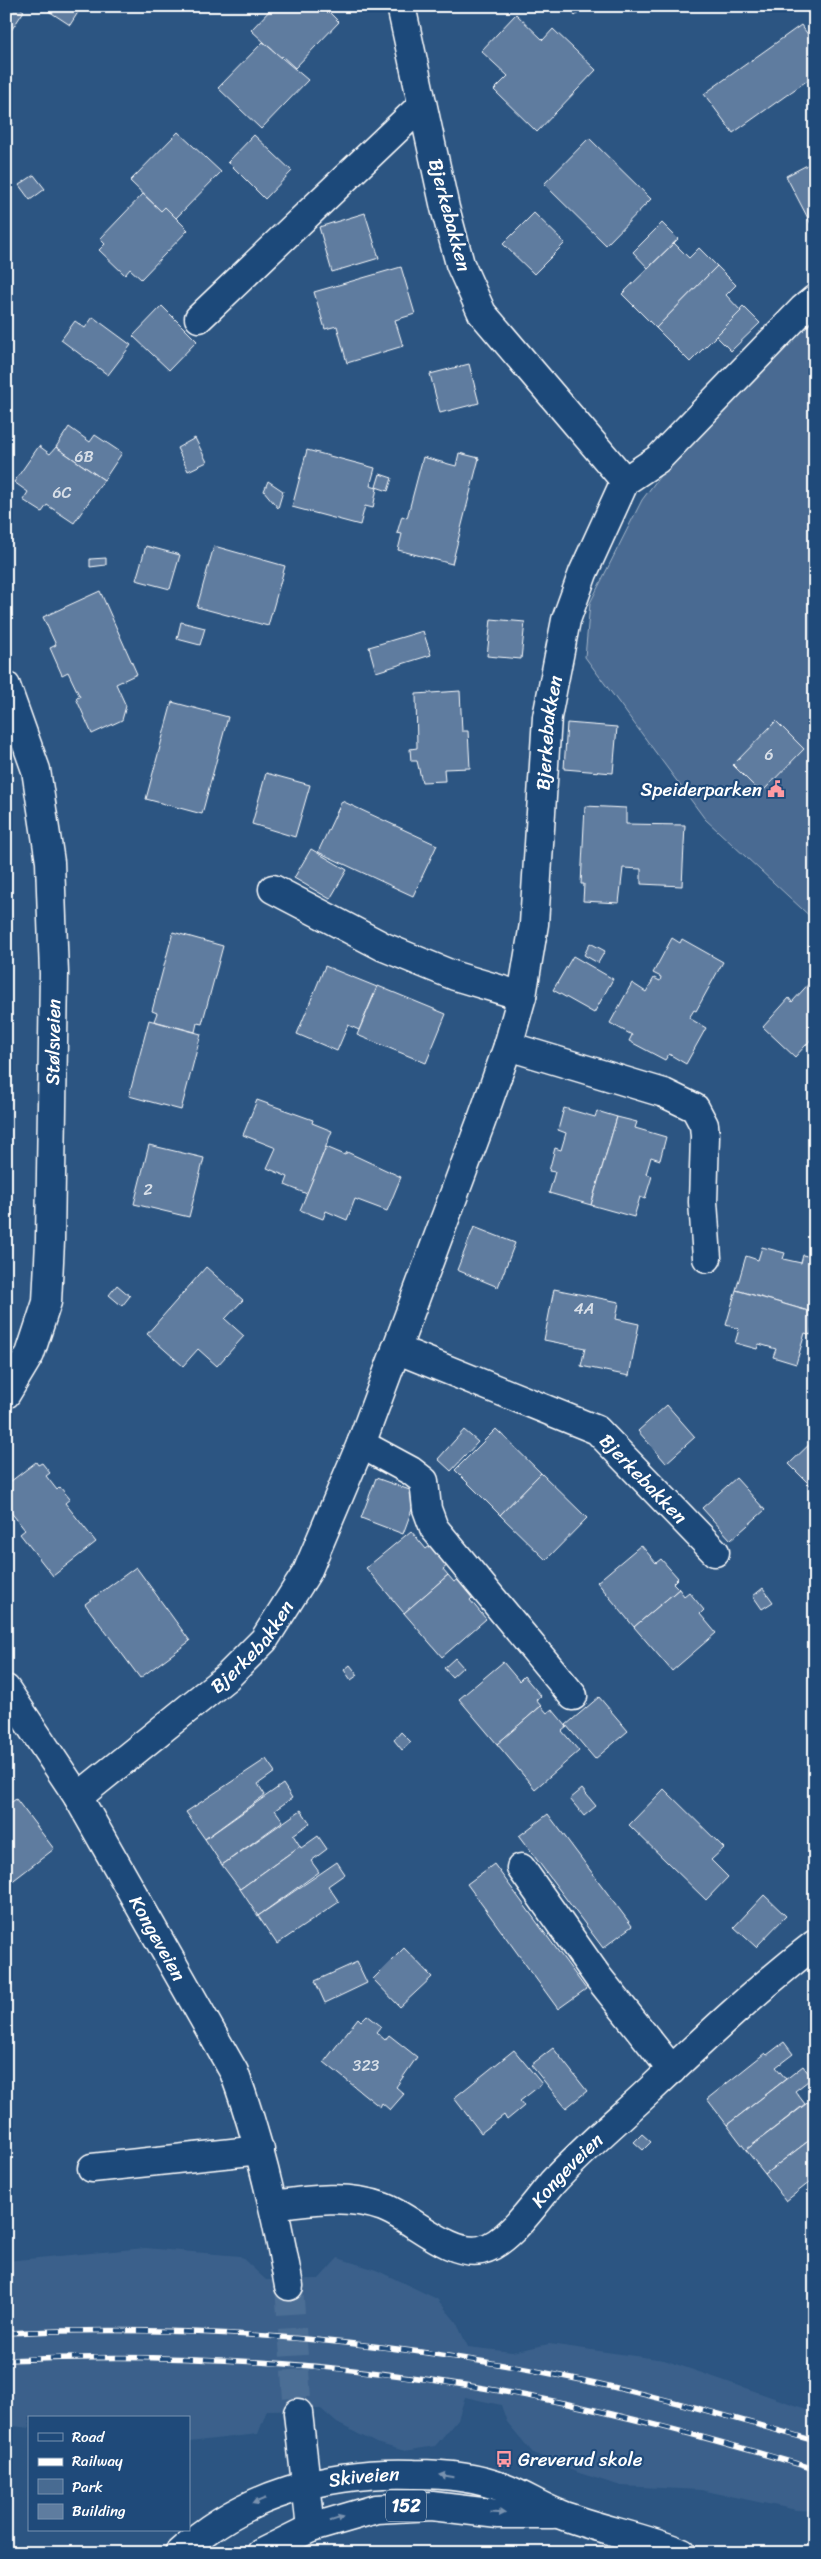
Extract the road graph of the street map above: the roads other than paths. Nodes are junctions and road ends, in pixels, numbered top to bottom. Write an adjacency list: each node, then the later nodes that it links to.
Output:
1 (401, 6): 2 (street, Bjerkebakken)
2 (422, 105): 4 (street); 5 (street, Bjerkebakken)
3 (815, 299): 5 (street)
4 (199, 318)
5 (625, 481): 8 (street, Bjerkebakken)
6 (6, 686): 12 (street, Stølsveien)
7 (273, 889): 8 (street)
8 (522, 996): 9 (street, Bjerkebakken)
9 (508, 1046): 10 (street); 11 (street, Bjerkebakken)
10 (707, 1258)
11 (396, 1349): 13 (street, Bjerkebakken); 14 (street, Bjerkebakken)
12 (6, 1394)
13 (360, 1444): 16 (street); 17 (street, Bjerkebakken)
14 (715, 1552)
15 (6, 1689): 17 (street, Kongeveien)
16 (573, 1696)
17 (78, 1797): 21 (street, Kongeveien)
18 (521, 1868): 20 (street)
19 (815, 1944): 20 (street, Kongeveien)
20 (672, 2070): 23 (street, Kongeveien)
21 (260, 2150): 22 (street); 23 (street, Kongeveien)
22 (92, 2168)
23 (274, 2205): 24 (street, Kongeveien)
24 (289, 2286)
25 (298, 2413): 26 (street)
26 (305, 2484): 27 (street, Skiveien / 152, one-way to 26); 28 (street); 29 (street, Skiveien / 152, one-way to 29)
27 (559, 2514): 28 (street, Skiveien / 152, one-way to 27); 31 (street, Skiveien / 152)
28 (311, 2528): 30 (street, Skiveien / 152)
29 (180, 2553)
30 (261, 2553)
31 (682, 2553)

